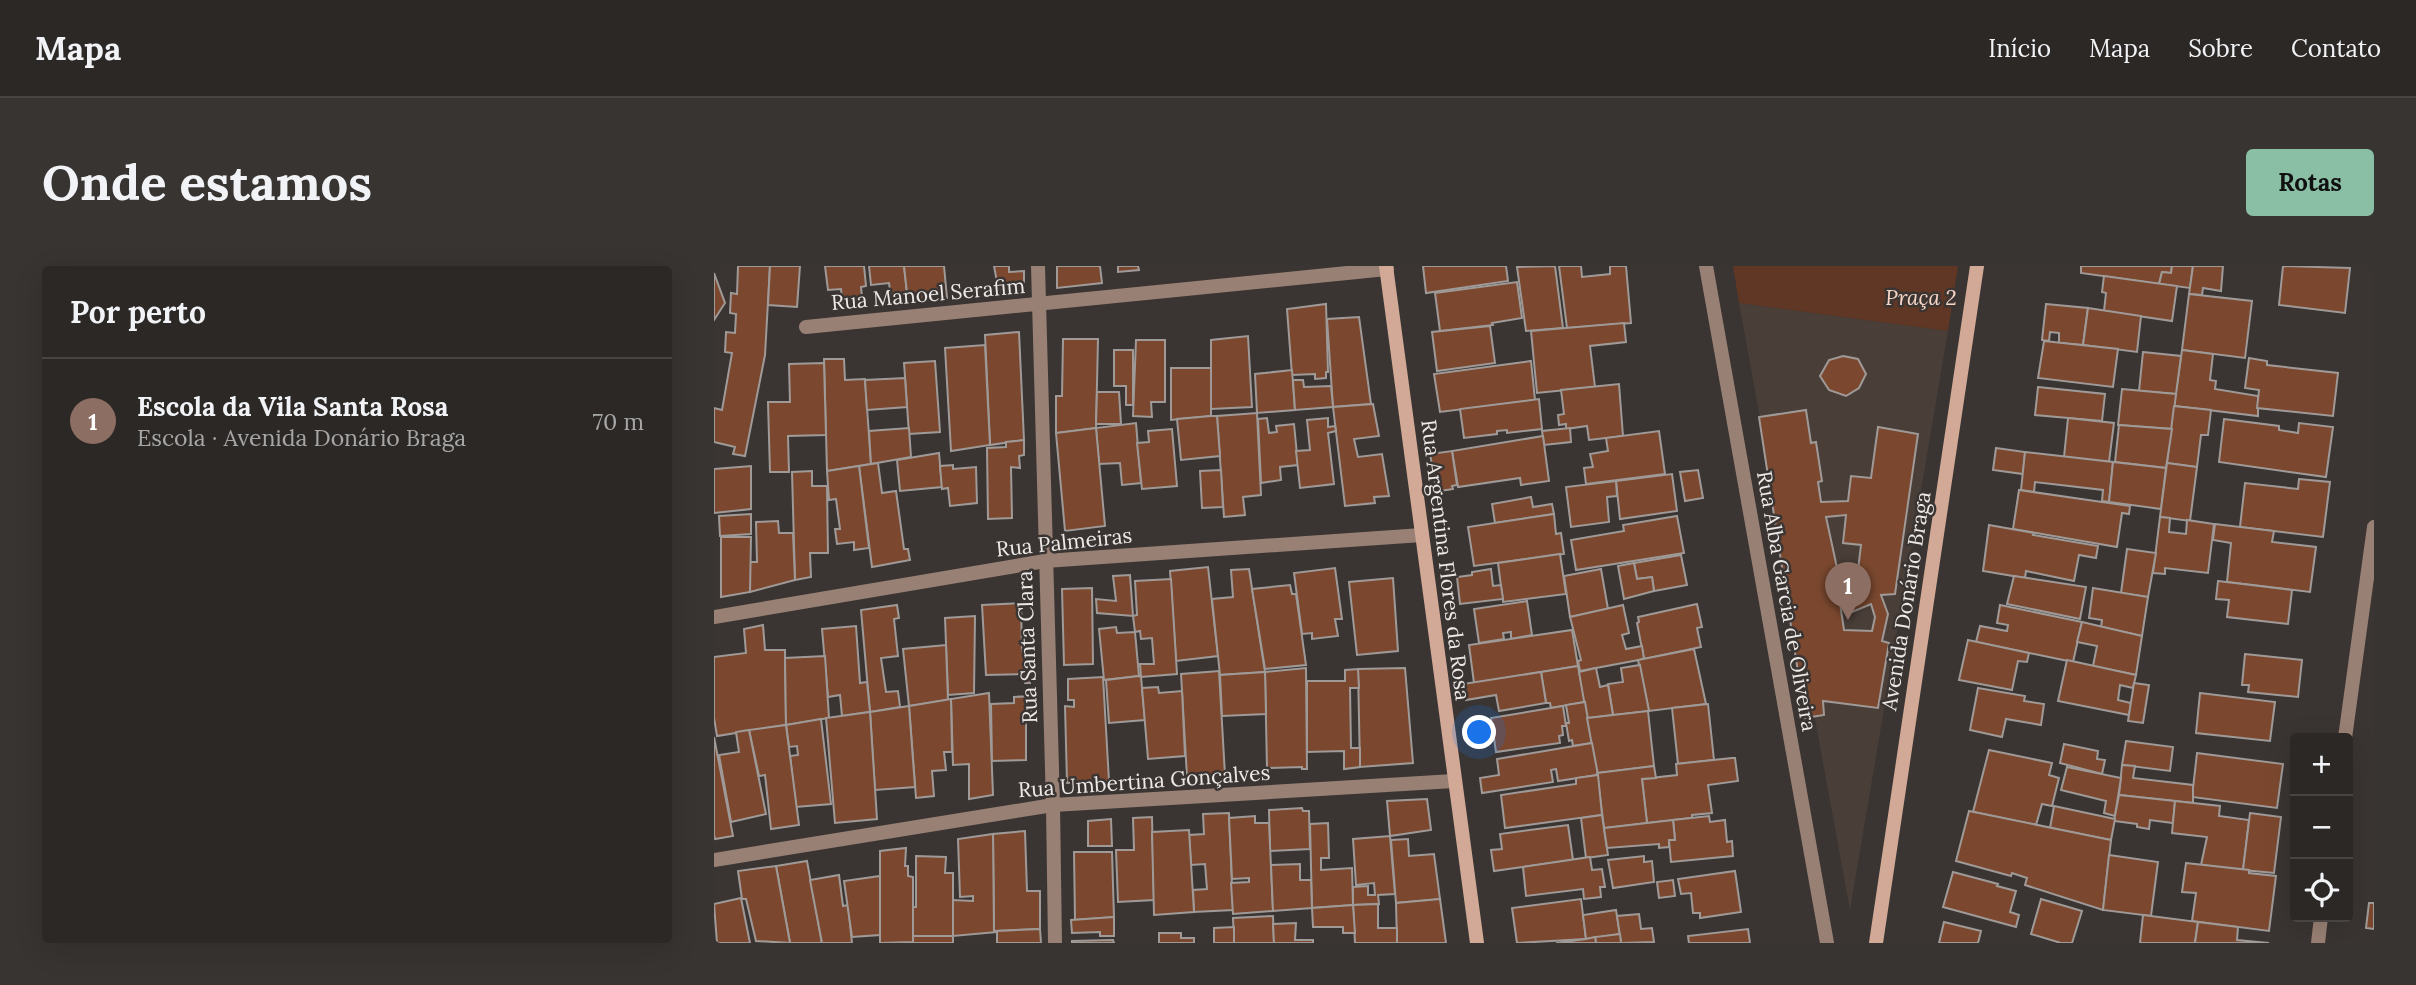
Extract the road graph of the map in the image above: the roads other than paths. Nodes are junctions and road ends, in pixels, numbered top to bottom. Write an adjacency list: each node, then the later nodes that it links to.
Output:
1 (1038, 266): 5 (street, Rua Santa Clara)
2 (1706, 266): 18 (street, Rua Alba Garcia de Oliveira)
3 (1978, 266): 19 (street, Avenida Donário Braga)
4 (1387, 267): 5 (street, Rua Manoel Serafim); 8 (street, Rua Argentina Flores da Rosa)
5 (1037, 305): 6 (street, Rua Manoel Serafim); 9 (street, Rua Santa Clara)
6 (806, 327)
7 (2374, 527): 11 (street)
8 (1422, 535): 9 (street, Rua Palmeiras); 12 (street, Rua Argentina Flores da Rosa)
9 (1045, 561): 10 (street, Rua Palmeiras); 13 (street, Rua Santa Clara)
10 (714, 617)
11 (2346, 733)
12 (1454, 781): 13 (street, Rua Umbertina Gonçalves); 17 (street, Rua Argentina Flores da Rosa)
13 (1053, 805): 14 (street, Rua Umbertina Gonçalves); 16 (street, Rua Santa Clara)
14 (714, 860)
15 (2320, 922): 20 (street)
16 (1055, 943)
17 (1476, 943)
18 (1827, 943)
19 (1876, 943)
20 (2318, 943)

